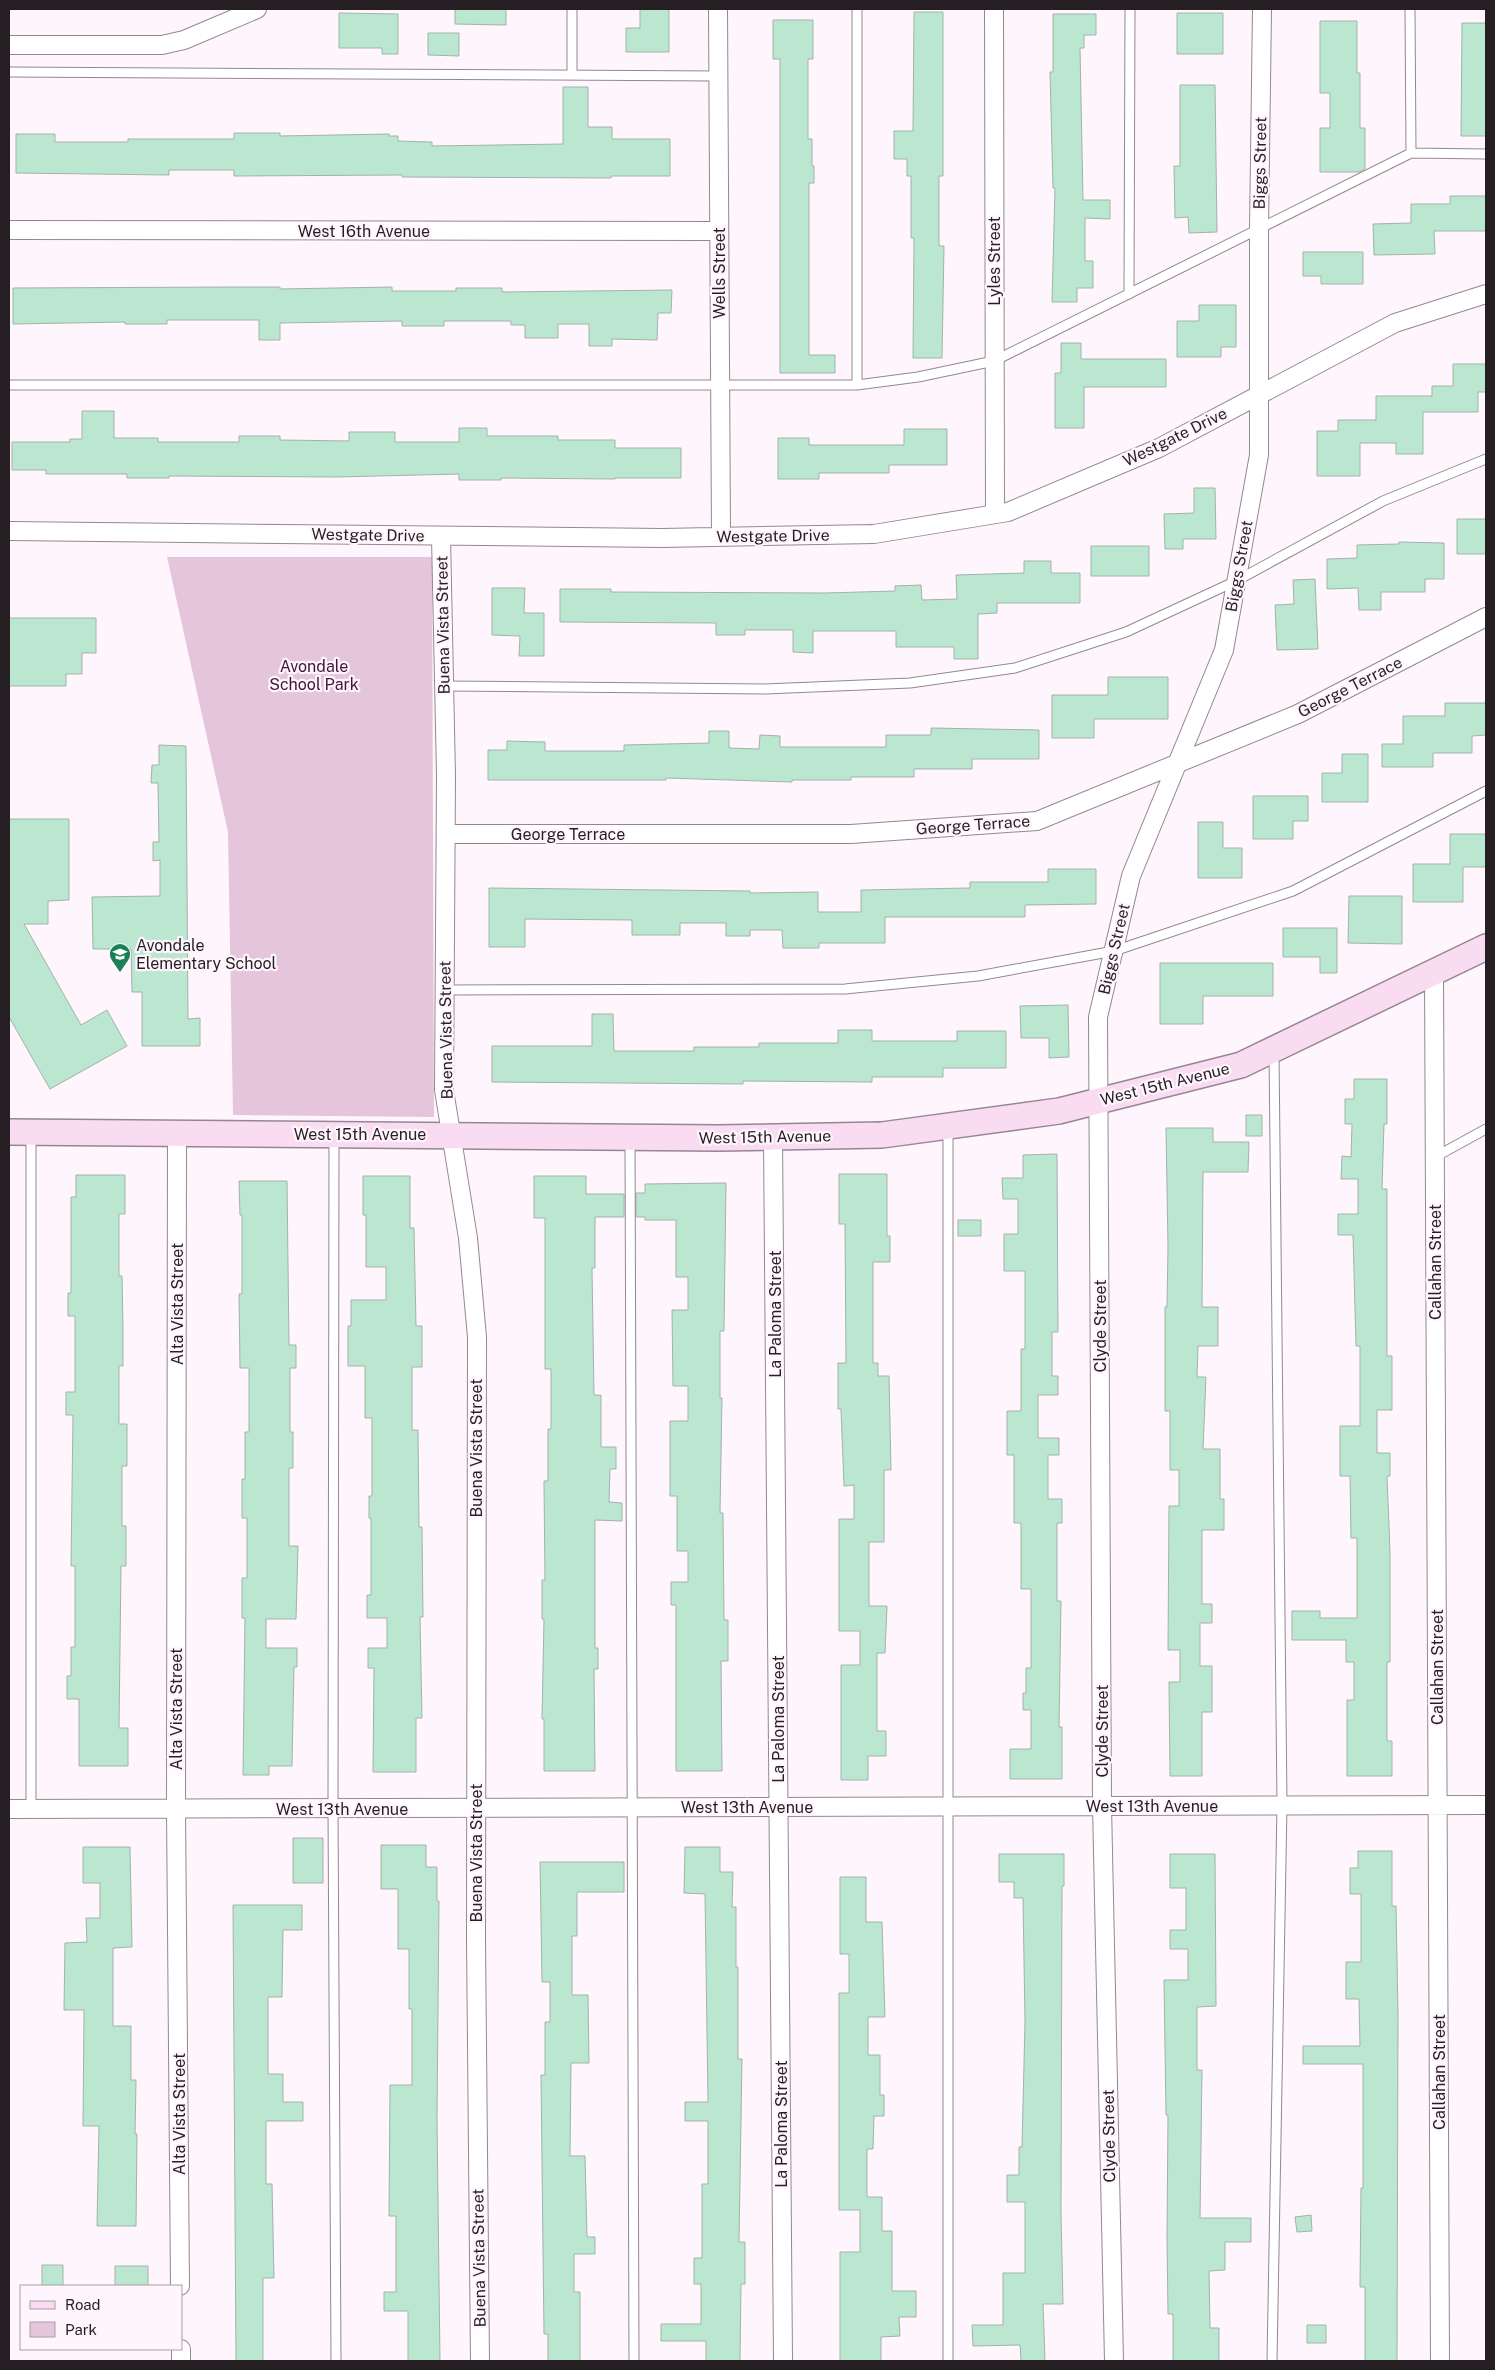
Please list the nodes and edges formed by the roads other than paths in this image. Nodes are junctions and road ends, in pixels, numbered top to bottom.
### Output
1 (257, 9) edge
2 (572, 9) edge
3 (718, 9) edge
4 (857, 9) edge
5 (994, 9) edge
6 (1130, 9) edge
7 (1262, 9) edge
8 (1410, 9) edge
9 (9, 45) edge
10 (9, 72) edge
11 (572, 75) junction
12 (718, 76) junction
13 (1411, 153) junction
14 (1486, 154) edge
15 (1259, 229) junction
16 (9, 230) edge
17 (719, 231) junction
18 (1129, 294) junction
19 (1486, 294) edge
20 (994, 361) junction
21 (9, 385) edge
22 (857, 385) junction
23 (720, 386) junction
24 (1259, 395) junction
25 (1486, 459) edge
26 (995, 514) junction
27 (9, 531) edge
28 (441, 536) junction
29 (721, 538) junction
30 (1236, 581) junction
31 (1486, 618) edge
32 (444, 686) junction
33 (1177, 764) junction
34 (1486, 791) edge
35 (446, 834) junction
36 (1486, 947) edge
37 (1114, 951) junction
38 (1434, 972) junction
39 (445, 990) junction
40 (1274, 1049) junction
41 (1098, 1101) junction
42 (948, 1126) junction
43 (1486, 1129) edge
44 (20, 1132) edge
45 (177, 1133) junction
46 (334, 1134) junction
47 (452, 1135) junction
48 (630, 1137) junction
49 (774, 1137) junction
50 (1435, 1157) junction
51 (1438, 1805) junction
52 (1486, 1805) edge
53 (948, 1806) junction
54 (1102, 1806) junction
55 (1282, 1806) junction
56 (779, 1807) junction
57 (333, 1808) junction
58 (476, 1808) junction
59 (632, 1808) junction
60 (9, 1809) edge
61 (32, 1809) junction
62 (176, 1809) junction
63 (180, 2285) edge
64 (336, 2361) edge
65 (480, 2361) edge
66 (634, 2361) edge
67 (783, 2361) edge
68 (948, 2361) edge
69 (1114, 2361) edge
70 (1272, 2361) edge
71 (1440, 2361) edge

1 - 9 street
2 - 11 lane
3 - 12 street, Wells Street
4 - 22 lane
5 - 20 street, Lyles Street
6 - 18 lane
7 - 15 street, Biggs Street
8 - 13 lane
10 - 11 lane
11 - 12 lane
12 - 17 street, Wells Street
13 - 14 lane
13 - 15 lane
15 - 18 lane
15 - 24 street, Biggs Street
16 - 17 street, West 16th Avenue
17 - 23 street, Wells Street
18 - 20 lane
19 - 24 street, Westgate Drive
20 - 22 lane
20 - 26 street, Lyles Street
21 - 23 lane
22 - 23 lane
23 - 29 street, Wells Street
24 - 26 street, Westgate Drive
24 - 30 street, Biggs Street
25 - 30 lane
26 - 29 street, Westgate Drive
27 - 28 street, Westgate Drive
28 - 29 street, Westgate Drive
28 - 32 street, Buena Vista Street
30 - 32 lane
30 - 33 street, Biggs Street
31 - 33 street, George Terrace
32 - 35 street, Buena Vista Street
33 - 35 street, George Terrace
33 - 37 street, Biggs Street
34 - 37 lane
35 - 39 street, Buena Vista Street
36 - 38 street, West 15th Avenue
37 - 39 lane
37 - 41 street, Biggs Street
38 - 40 street, West 15th Avenue
38 - 50 street, Callahan Street
39 - 47 street, Buena Vista Street
40 - 41 street, West 15th Avenue
40 - 55 lane
41 - 42 street, West 15th Avenue
41 - 54 street, Clyde Street
42 - 49 street, West 15th Avenue
42 - 53 lane
43 - 50 lane
44 - 45 street, West 15th Avenue
44 - 61 lane
45 - 46 street, West 15th Avenue
45 - 62 street, Alta Vista Street
46 - 47 street, West 15th Avenue
46 - 57 lane
47 - 48 street, West 15th Avenue
47 - 58 street, Buena Vista Street
48 - 49 street, West 15th Avenue
48 - 59 lane
49 - 56 street, La Paloma Street
50 - 51 street, Callahan Street
51 - 52 street, West 13th Avenue
51 - 55 street, West 13th Avenue
51 - 71 street, Callahan Street
53 - 54 street, West 13th Avenue
53 - 56 street, West 13th Avenue
53 - 68 lane
54 - 55 street, West 13th Avenue
54 - 69 street, Clyde Street
55 - 70 lane
56 - 59 street, West 13th Avenue
56 - 67 street, La Paloma Street
57 - 58 street, West 13th Avenue
57 - 62 street, West 13th Avenue
57 - 64 lane
58 - 59 street, West 13th Avenue
58 - 65 street, Buena Vista Street
59 - 66 lane
60 - 61 street, West 13th Avenue
61 - 62 street, West 13th Avenue
62 - 63 street, Alta Vista Street

